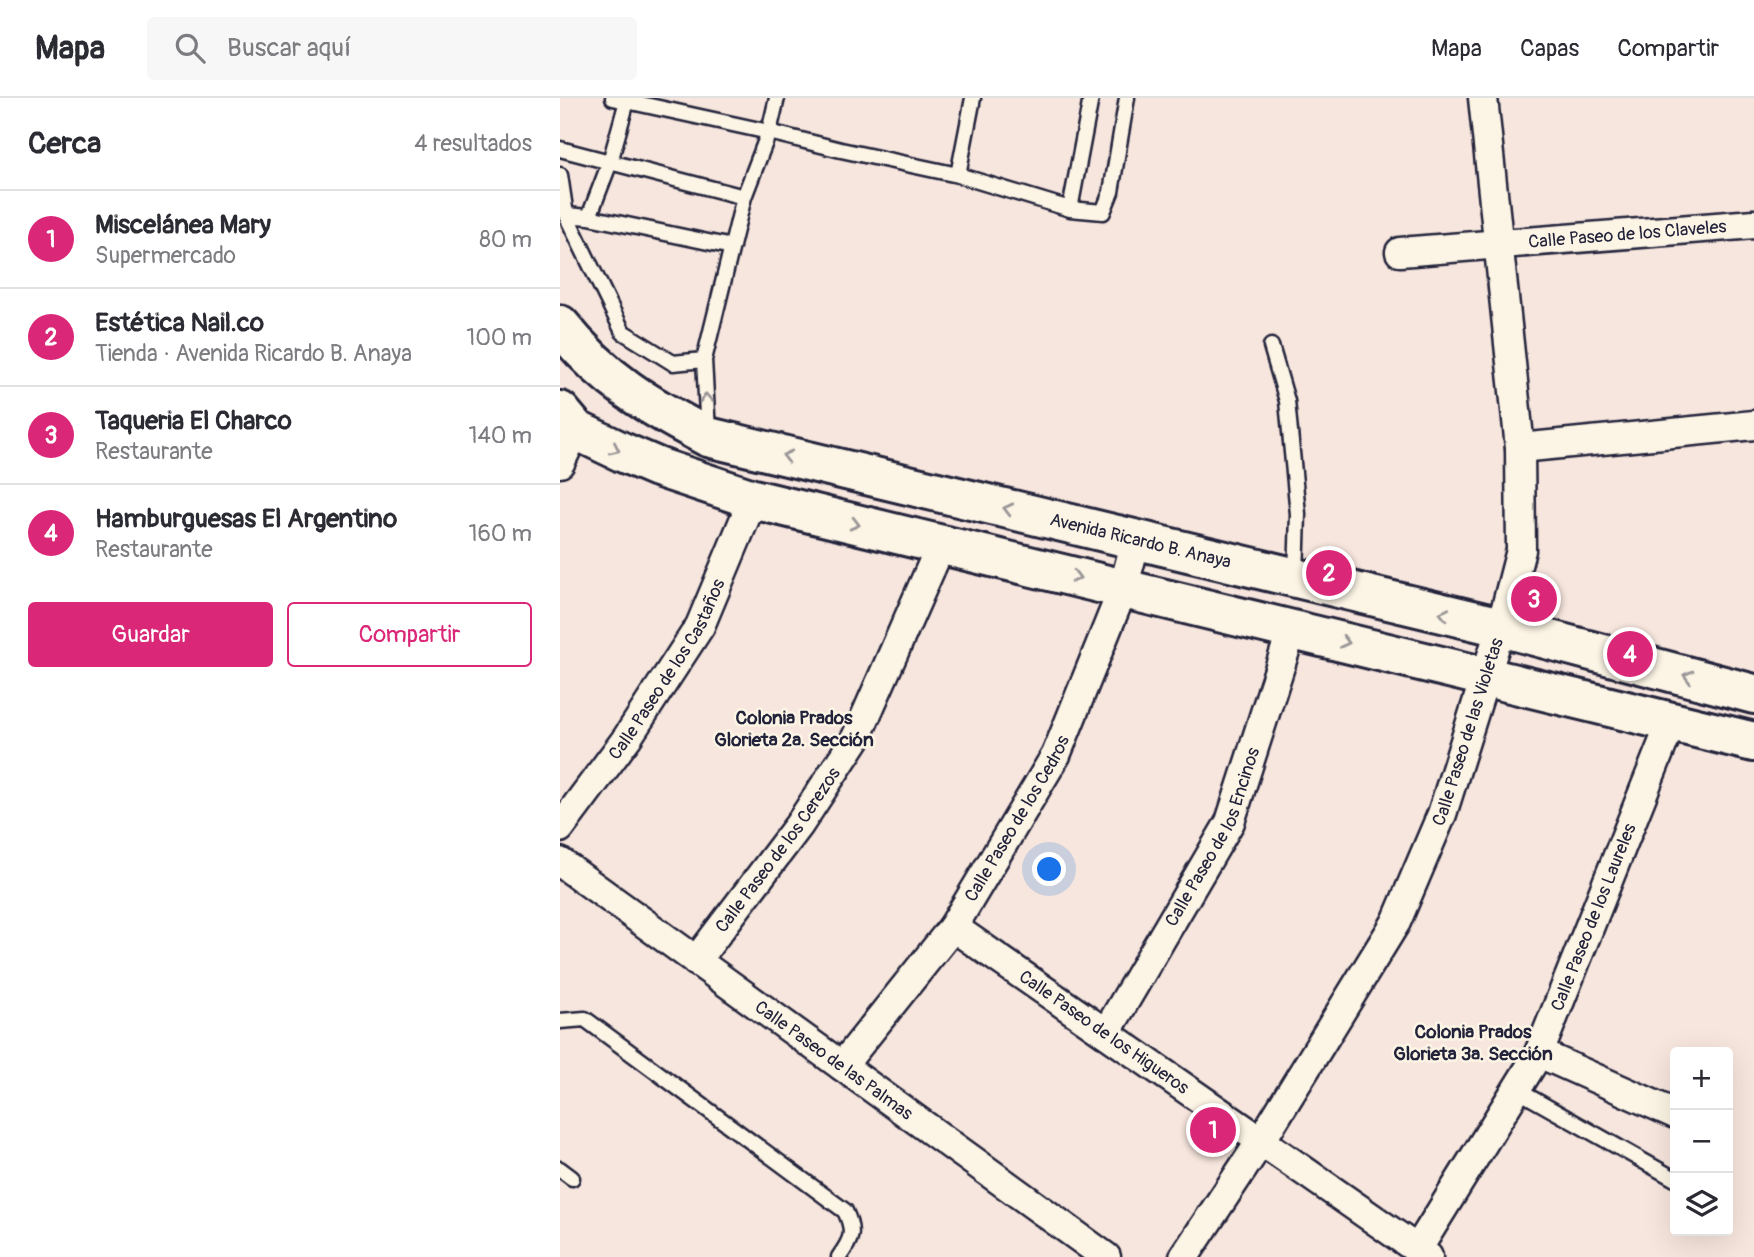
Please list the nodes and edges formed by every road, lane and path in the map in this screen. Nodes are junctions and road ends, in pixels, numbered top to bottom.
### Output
1 (777, 98) edge
2 (973, 98) edge
3 (1091, 98) edge
4 (1128, 98) edge
5 (1483, 98) edge
6 (620, 99) edge
7 (656, 103) edge
8 (769, 132) junction
9 (560, 149) edge
10 (610, 162) junction
11 (560, 175) edge
12 (958, 175) junction
13 (744, 197) junction
14 (1070, 209) junction
15 (566, 215) junction
16 (589, 217) junction
17 (1754, 224) edge
18 (1498, 245) junction
19 (732, 247) junction
20 (1400, 252) dead end
21 (560, 326) edge
22 (1271, 345) dead end
23 (705, 360) junction
24 (1754, 425) edge
25 (708, 437) junction
26 (563, 446) edge
27 (1520, 448) junction
28 (753, 499) junction
29 (1136, 540) junction
30 (941, 545) junction
31 (1296, 578) junction
32 (1123, 589) junction
33 (1501, 627) junction
34 (1292, 629) junction
35 (1485, 676) junction
36 (1754, 694) edge
37 (1671, 723) junction
38 (1754, 742) edge
39 (560, 828) edge
40 (560, 862) edge
41 (953, 927) junction
42 (696, 961) junction
43 (560, 1021) edge
44 (1106, 1033) junction
45 (1539, 1053) junction
46 (842, 1066) junction
47 (1517, 1090) junction
48 (1670, 1112) edge
49 (1261, 1141) junction
50 (1670, 1176) edge
51 (1422, 1253) edge
52 (839, 1257) edge
53 (1106, 1257) edge
54 (1184, 1257) edge

1 - 8 lane
2 - 12 lane
3 - 14 lane
4 - 14 lane
5 - 18 street, Calle Paseo de las Violetas
6 - 7 lane
6 - 10 lane
7 - 8 lane
8 - 12 lane
8 - 13 lane
9 - 10 lane
10 - 13 lane
10 - 16 lane
11 - 15 lane
12 - 14 lane
13 - 19 lane
15 - 16 lane
15 - 23 lane
16 - 19 lane
17 - 18 street, Calle Paseo de los Claveles
18 - 20 street, Calle Paseo de los Claveles
18 - 27 street, Calle Paseo de las Violetas
19 - 23 lane
21 - 25 main road, Avenida Ricardo B. Anaya
22 - 31 lane
25 -> 23 lane
24 - 27 street
29 -> 25 main road, Avenida Ricardo B. Anaya
26 -> 28 main road
27 - 33 street, Calle Paseo de las Violetas
28 -> 30 main road
28 - 39 street, Calle Paseo de los Castaños
29 - 31 main road, Avenida Ricardo B. Anaya
29 - 32 street, Calle Paseo de los Cedros
30 -> 32 main road
30 - 42 street, Calle Paseo de los Cerezos
33 -> 31 main road, Avenida Ricardo B. Anaya
32 - 34 main road
32 - 41 street, Calle Paseo de los Cedros
33 - 35 street, Calle Paseo de las Violetas
36 -> 33 main road, Avenida Ricardo B. Anaya
34 -> 35 main road
34 - 44 street, Calle Paseo de los Encinos
35 - 37 main road
35 - 49 street, Calle Paseo de las Violetas
37 - 38 main road
37 - 45 street, Calle Paseo de los Laureles
40 - 42 street, Calle Paseo de las Palmas
41 - 44 street, Calle Paseo de los Higueros
41 - 46 street, Calle Paseo de los Cedros
42 - 46 street, Calle Paseo de las Palmas
43 - 52 lane
44 - 49 street, Calle Paseo de los Higueros
45 - 47 street, Calle Paseo de los Laureles
45 - 48 street
46 - 53 street, Calle Paseo de las Palmas
47 - 50 lane
47 - 51 street, Calle Paseo de los Laureles
49 - 51 street, Calle Paseo de los Higueros
49 - 54 street, Calle Paseo de las Violetas

